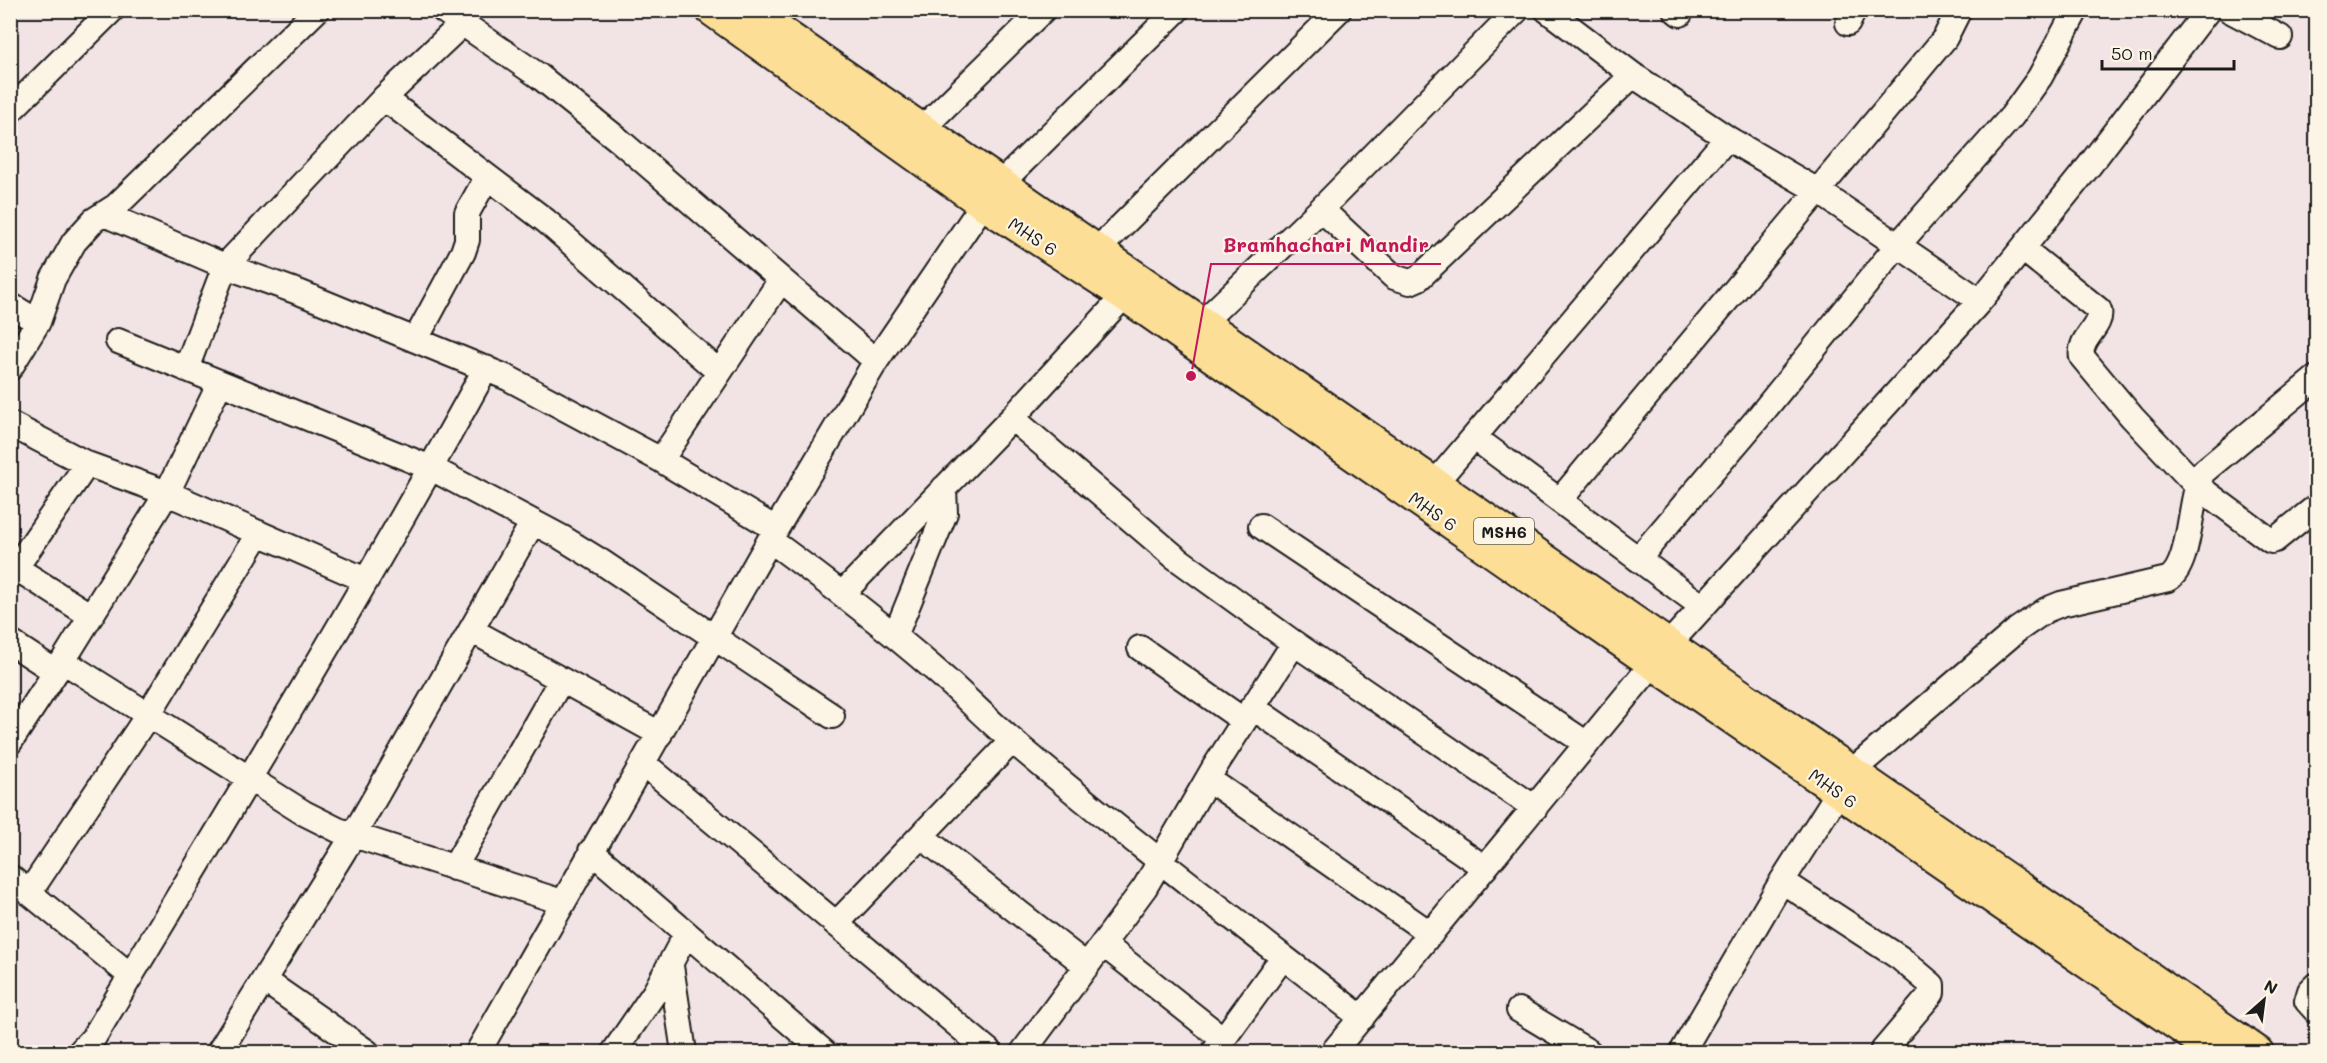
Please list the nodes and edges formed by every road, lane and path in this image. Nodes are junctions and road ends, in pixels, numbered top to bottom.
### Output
1 (112, 10) edge
2 (317, 10) edge
3 (711, 10) edge
4 (750, 10) edge
5 (1043, 10) edge
6 (1177, 10) edge
7 (1339, 10) edge
8 (1517, 10) edge
9 (1547, 10) edge
10 (1959, 10) edge
11 (2076, 10) edge
12 (2208, 10) edge
13 (2229, 10) edge
14 (452, 17) edge
15 (2280, 38) dead end
16 (1633, 75) junction
17 (384, 98) junction
18 (10, 111) edge
19 (922, 129) junction
20 (1727, 138) junction
21 (487, 177) junction
22 (1818, 191) junction
23 (992, 194) junction
24 (1321, 209) junction
25 (104, 214) junction
26 (1896, 246) junction
27 (2023, 249) junction
28 (1097, 250) junction
29 (225, 266) junction
30 (781, 280) junction
31 (1132, 287) junction
32 (1980, 301) junction
33 (10, 305) edge
34 (38, 322) junction
35 (1203, 322) junction
36 (416, 339) junction
37 (118, 341) dead end
38 (876, 361) junction
39 (10, 368) edge
40 (486, 368) junction
41 (186, 369) junction
42 (719, 372) junction
43 (2316, 378) edge
44 (220, 383) junction
45 (1012, 418) junction
46 (10, 424) edge
47 (1475, 438) junction
48 (661, 460) junction
49 (87, 464) junction
50 (431, 468) junction
51 (1436, 483) junction
52 (2196, 485) junction
53 (944, 488) junction
54 (167, 493) junction
55 (1560, 500) junction
56 (2316, 507) edge
57 (533, 522) junction
58 (1261, 526) dead end
59 (259, 533) junction
60 (773, 535) junction
61 (1638, 559) junction
62 (13, 572) edge
63 (366, 580) junction
64 (843, 593) junction
65 (1703, 607) junction
66 (92, 616) junction
67 (471, 630) junction
68 (895, 636) junction
69 (715, 637) junction
70 (10, 642) edge
71 (1294, 643) junction
72 (1140, 648) dead end
73 (1661, 654) junction
74 (60, 667) junction
75 (561, 680) junction
76 (1248, 713) junction
77 (148, 715) junction
78 (832, 716) dead end
79 (660, 734) junction
80 (1012, 741) junction
81 (10, 742) edge
82 (1587, 744) junction
83 (643, 763) junction
84 (249, 779) junction
85 (1208, 779) junction
86 (1845, 782) junction
87 (1535, 808) junction
88 (353, 836) junction
89 (921, 836) junction
90 (591, 851) junction
91 (1159, 861) junction
92 (454, 868) junction
93 (1485, 868) junction
94 (10, 877) edge
95 (1782, 881) junction
96 (29, 893) junction
97 (562, 902) junction
98 (836, 924) junction
99 (686, 934) junction
100 (1431, 934) junction
101 (1103, 944) junction
102 (1283, 957) junction
103 (671, 966) junction
104 (1087, 966) junction
105 (131, 976) junction
106 (264, 980) junction
107 (2316, 985) edge
108 (1519, 1010) dead end
109 (2316, 1011) edge
110 (1362, 1018) junction
111 (798, 1041) edge
112 (1218, 1046) edge
113 (2246, 1049) edge
114 (80, 1053) edge
115 (219, 1053) edge
116 (367, 1053) edge
117 (478, 1053) edge
118 (614, 1053) edge
119 (684, 1053) edge
120 (824, 1053) edge
121 (990, 1053) edge
122 (1023, 1053) edge
123 (1333, 1053) edge
124 (1589, 1053) edge
125 (1682, 1053) edge
126 (1882, 1053) edge
127 (2216, 1053) edge

1 - 18 street
2 - 25 street
3 - 23 main road, MHS 6
4 - 19 main road, MSH6
5 - 19 street
6 - 23 street
7 - 28 street
8 - 24 street
9 - 16 street
10 - 22 street
11 - 26 street
12 - 27 street
13 - 15 street
14 - 17 street
14 - 30 street
16 - 20 street
16 - 24 street
17 - 21 street
17 - 29 street
19 - 23 main road, MSH6
20 - 22 street
20 - 47 street
21 - 36 street
21 - 42 street
22 - 26 street
22 - 55 street
23 - 28 main road, MSH6
23 - 31 main road, MHS 6
23 - 38 street
24 - 35 street
25 - 29 street
25 - 34 street
26 - 32 street
26 - 61 street
27 - 32 street
27 - 52 street
28 - 31 main road, MSH6
29 - 36 street
29 - 41 street
30 - 38 street
30 - 42 street
31 - 35 main road, MSH6
31 - 45 street
31 - 73 main road, MHS 6
32 - 65 street
33 - 34 street
34 - 39 street
35 - 51 main road, MSH6
36 - 40 street
37 - 41 street
38 - 60 street
40 - 48 street
40 - 50 street
41 - 44 street
42 - 48 street
43 - 52 street
44 - 50 street
44 - 54 street
45 - 53 street
45 - 71 street
46 - 49 street
47 - 51 street
47 - 55 street
48 - 60 street
49 - 54 street
49 - 62 street
50 - 57 street
50 - 63 street
51 - 73 main road, MSH6
52 - 56 street
52 - 86 street
53 - 64 street
53 - 68 street
54 - 59 street
54 - 66 street
55 - 61 street
57 - 67 street
57 - 69 street
58 - 82 street
59 - 63 street
59 - 77 street
60 - 64 street
60 - 69 street
61 - 65 street
62 - 66 street
63 - 84 street
64 - 68 street
65 - 73 street
66 - 74 street
67 - 75 street
67 - 88 street
68 - 80 street
69 - 78 street
69 - 79 street
70 - 74 street
71 - 76 street
71 - 87 street
72 - 76 street
73 - 82 street
73 - 86 main road, MSH6
74 - 77 street
74 - 81 street
75 - 79 street
75 - 92 street
76 - 85 street
76 - 93 street
77 - 84 street
77 - 96 street
79 - 83 street
80 - 89 street
80 - 91 street
82 - 87 street
83 - 90 street
83 - 98 street
84 - 88 street
84 - 105 street
85 - 91 street
85 - 100 street
86 - 95 street
86 - 113 main road, MSH6
86 - 127 main road, MHS 6
87 - 93 street
88 - 92 street
88 - 106 street
89 - 98 street
89 - 104 street
90 - 97 street
90 - 99 street
91 - 101 street
91 - 102 street
92 - 97 street
93 - 100 street
94 - 96 street
95 - 125 street
95 - 126 street
96 - 105 street
97 - 117 street
98 - 121 street
99 - 103 street
99 - 111 street
100 - 110 street
101 - 104 street
101 - 112 street
102 - 110 street
102 - 112 street
103 - 118 street
103 - 119 street
104 - 122 street
105 - 114 street
106 - 115 street
106 - 116 street
107 - 109 street
108 - 124 street
110 - 123 street
111 - 120 street

